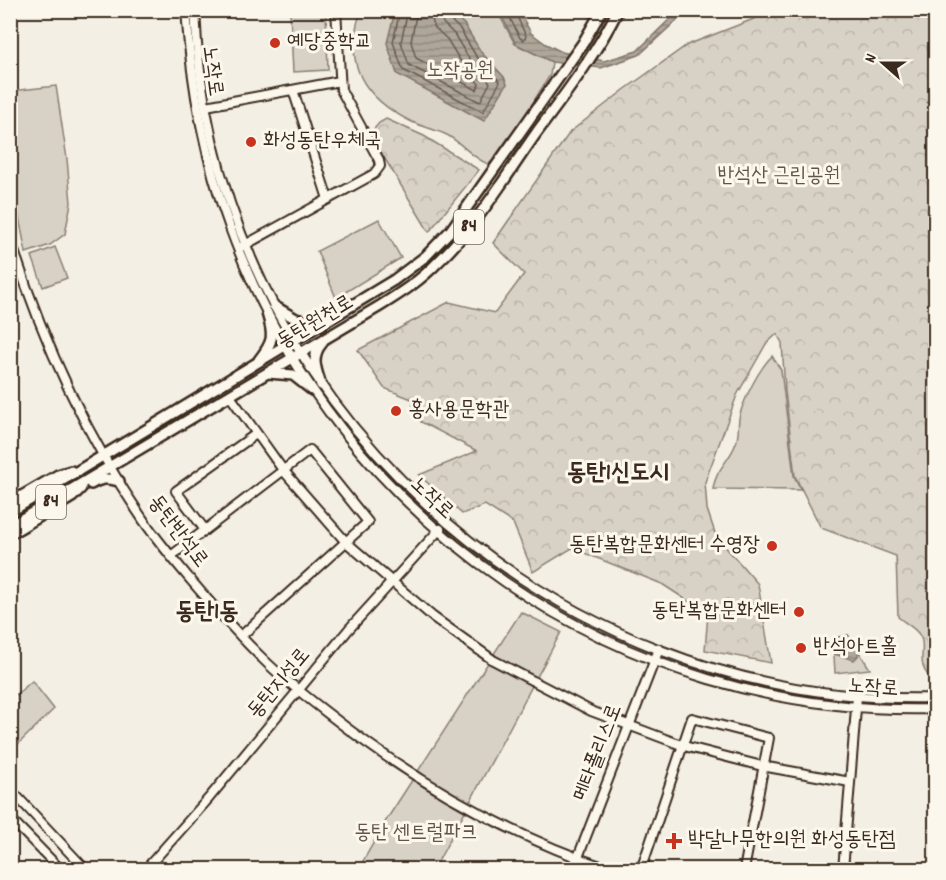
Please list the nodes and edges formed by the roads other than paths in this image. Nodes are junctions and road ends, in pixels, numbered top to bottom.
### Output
1 (186, 10) edge
2 (195, 10) edge
3 (336, 10) edge
4 (602, 10) edge
5 (618, 10) edge
6 (340, 81) junction
7 (293, 90) junction
8 (206, 106) junction
9 (209, 141) junction
10 (328, 199) junction
11 (235, 215) junction
12 (226, 217) junction
13 (10, 238) edge
14 (246, 244) junction
15 (238, 249) junction
16 (270, 308) junction
17 (321, 325) junction
18 (325, 339) junction
19 (290, 344) junction
20 (296, 356) junction
21 (254, 365) junction
22 (268, 373) junction
23 (257, 380) junction
24 (319, 390) junction
25 (230, 396) junction
26 (256, 434) junction
27 (103, 455) junction
28 (85, 466) junction
29 (110, 467) junction
30 (283, 470) junction
31 (91, 478) junction
32 (119, 481) junction
33 (72, 497) junction
34 (418, 497) junction
35 (10, 503) edge
36 (411, 506) junction
37 (10, 512) edge
38 (446, 523) junction
39 (10, 526) edge
40 (205, 530) junction
41 (438, 531) junction
42 (10, 534) edge
43 (346, 542) junction
44 (483, 552) junction
45 (171, 556) junction
46 (476, 562) junction
47 (391, 583) junction
48 (241, 636) junction
49 (659, 649) junction
50 (655, 661) junction
51 (692, 662) junction
52 (688, 673) junction
53 (298, 691) junction
54 (818, 692) junction
55 (857, 696) junction
56 (895, 698) junction
57 (936, 698) edge
58 (817, 703) junction
59 (856, 707) junction
60 (894, 709) junction
61 (936, 709) edge
62 (629, 726) junction
63 (684, 746) junction
64 (762, 766) junction
65 (850, 782) junction
66 (10, 789) edge
67 (10, 818) edge
68 (578, 858) junction
69 (61, 870) edge
70 (86, 870) edge
71 (145, 870) edge
72 (573, 870) edge
73 (612, 870) edge
74 (641, 870) edge
75 (744, 870) edge
76 (843, 870) edge

1 - 9 street, 노작로
2 - 8 street, 노작로
3 - 6 street
4 - 17 main road, 동탄원천로 / 84
5 - 18 main road, 동탄원천로 / 84
6 - 7 street, 노작로
6 - 10 street
7 - 8 street, 노작로
7 - 10 street
8 - 9 street, 노작로
9 - 11 street, 노작로
9 - 12 street, 노작로
10 - 14 street
11 - 12 street
11 - 14 street, 노작로
12 - 15 street, 노작로
13 - 27 street, 동탄반석로
14 - 15 street
14 - 16 street, 노작로
15 - 16 street, 노작로
16 - 17 main road
16 - 19 street, 노작로
16 - 21 main road
17 - 19 main road, 동탄원천로 / 84
18 - 20 main road, 동탄원천로 / 84
18 - 24 main road
19 - 20 street, 노작로
19 - 21 main road, 동탄원천로 / 84
20 - 22 main road, 동탄원천로 / 84
20 - 24 street, 노작로
21 - 23 main road
21 - 27 main road, 동탄원천로 / 84
22 - 23 main road, 동탄원천로 / 84
22 - 24 main road
23 - 25 main road, 동탄원천로 / 84
24 - 34 street, 노작로
24 - 36 street, 노작로
25 - 26 street
25 - 29 main road, 동탄원천로 / 84
26 - 30 street
26 - 40 street
27 - 28 main road, 동탄원천로 / 84
27 - 29 street, 동탄반석로
28 - 35 main road
28 - 37 main road, 동탄원천로 / 84
29 - 31 main road, 동탄원천로 / 84
29 - 32 street, 동탄반석로
30 - 40 street
30 - 43 street
30 - 43 street
31 - 33 main road
31 - 39 main road, 동탄원천로 / 84
32 - 33 main road
32 - 45 street, 동탄반석로
33 - 42 main road
34 - 36 street
34 - 38 street, 노작로
36 - 41 street, 노작로
38 - 41 street, 동탄지성로
38 - 44 street, 노작로
40 - 45 street
41 - 46 street, 노작로
41 - 47 street, 동탄지성로
43 - 47 street
43 - 48 street
44 - 46 street
44 - 49 street, 노작로
45 - 48 street, 동탄반석로
46 - 50 street, 노작로
47 - 53 street, 동탄지성로
47 - 62 street
48 - 53 street, 동탄반석로
49 - 50 street, 메타폴리스로
49 - 51 street, 노작로
50 - 52 street, 노작로
50 - 62 street, 메타폴리스로
51 - 52 street
51 - 54 street, 노작로
52 - 58 street, 노작로
53 - 68 street, 동탄반석로
53 - 71 street, 동탄지성로
54 - 55 street, 노작로
54 - 58 street
55 - 56 street, 노작로
55 - 59 street
56 - 57 street, 노작로
56 - 60 street
58 - 59 street, 노작로
59 - 60 street, 노작로
59 - 65 street
60 - 61 street, 노작로
62 - 63 street
62 - 68 street, 메타폴리스로
63 - 64 street
63 - 64 street
63 - 74 street
64 - 65 street
64 - 75 street
65 - 76 street
66 - 70 street
67 - 69 street
68 - 72 street, 메타폴리스로
68 - 73 street

